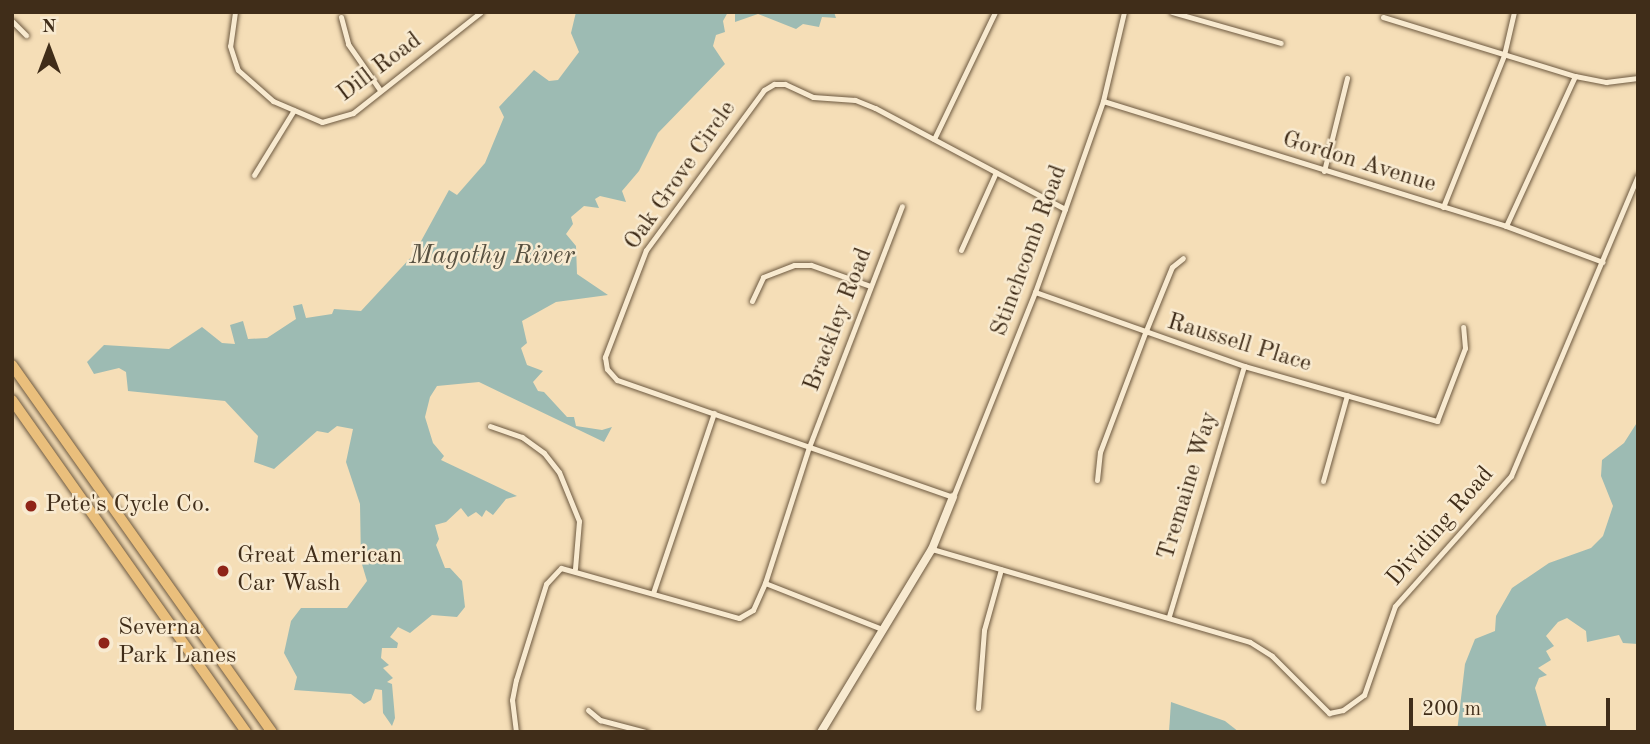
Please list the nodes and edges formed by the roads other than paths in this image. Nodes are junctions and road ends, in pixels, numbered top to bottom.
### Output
1 (235, 12) edge
2 (481, 12) edge
3 (995, 12) edge
4 (1124, 12) edge
5 (1172, 12) edge
6 (1514, 12) edge
7 (341, 17) dead end
8 (1383, 17) dead end
9 (12, 21) edge
10 (26, 35) dead end
11 (1281, 43) dead end
12 (1504, 55) junction
13 (1575, 76) junction
14 (1347, 78) dead end
15 (1638, 78) edge
16 (380, 90) junction
17 (1103, 101) junction
18 (293, 110) junction
19 (934, 139) junction
20 (1324, 170) junction
21 (996, 172) junction
22 (254, 175) dead end
23 (1638, 176) edge
24 (902, 206) dead end
25 (1443, 207) junction
26 (1065, 209) junction
27 (1506, 226) junction
28 (961, 250) dead end
29 (1183, 258) dead end
30 (1603, 262) junction
31 (870, 286) junction
32 (1035, 292) junction
33 (752, 301) dead end
34 (1463, 327) dead end
35 (1145, 333) junction
36 (12, 365) edge
37 (1244, 366) junction
38 (1347, 395) junction
39 (12, 400) edge
40 (714, 413) junction
41 (490, 426) dead end
42 (810, 447) junction
43 (1097, 480) dead end
44 (1323, 481) dead end
45 (953, 497) junction
46 (932, 549) junction
47 (575, 569) junction
48 (1001, 569) junction
49 (765, 583) junction
50 (653, 593) junction
51 (1169, 616) junction
52 (882, 629) junction
53 (978, 708) dead end
54 (588, 710) dead end
55 (246, 732) edge
56 (272, 732) edge
57 (516, 732) edge
58 (646, 732) edge
59 (821, 732) edge

1 - 18 street, Dill Road
2 - 16 street, Dill Road
3 - 19 street
4 - 17 street, Stinchcomb Road
5 - 11 street
6 - 12 street
7 - 16 street
8 - 12 street
9 - 10 street
12 - 13 street
12 - 25 street
13 - 15 street
13 - 27 street
14 - 20 street
16 - 18 street, Dill Road
17 - 20 street, Gordon Avenue
17 - 26 street, Stinchcomb Road
18 - 22 street
19 - 21 street, Oak Grove Circle
19 - 40 street, Oak Grove Circle
20 - 25 street, Gordon Avenue
21 - 26 street, Oak Grove Circle
21 - 28 street
23 - 30 street, Dividing Road
24 - 31 street, Brackley Road
25 - 27 street, Gordon Avenue
26 - 32 street, Stinchcomb Road
27 - 30 street, Gordon Avenue
29 - 35 street
30 - 51 street, Dividing Road
31 - 33 street
31 - 42 street, Brackley Road
32 - 35 street, Raussell Place
32 - 45 street, Stinchcomb Road
34 - 38 street, Raussell Place
35 - 37 street, Raussell Place
35 - 43 street
36 - 56 highway
37 - 38 street, Raussell Place
37 - 51 street, Tremaine Way
38 - 44 street
39 - 55 highway
40 - 42 street, Oak Grove Circle
40 - 50 street
41 - 47 street
42 - 45 street, Oak Grove Circle
42 - 49 street, Brackley Road
45 - 46 street
46 - 48 street, Dividing Road
46 - 52 street
47 - 50 street, Brackley Road
47 - 57 street
48 - 51 street, Dividing Road
48 - 53 street
49 - 50 street, Brackley Road
49 - 52 street
52 - 59 street
54 - 58 street

